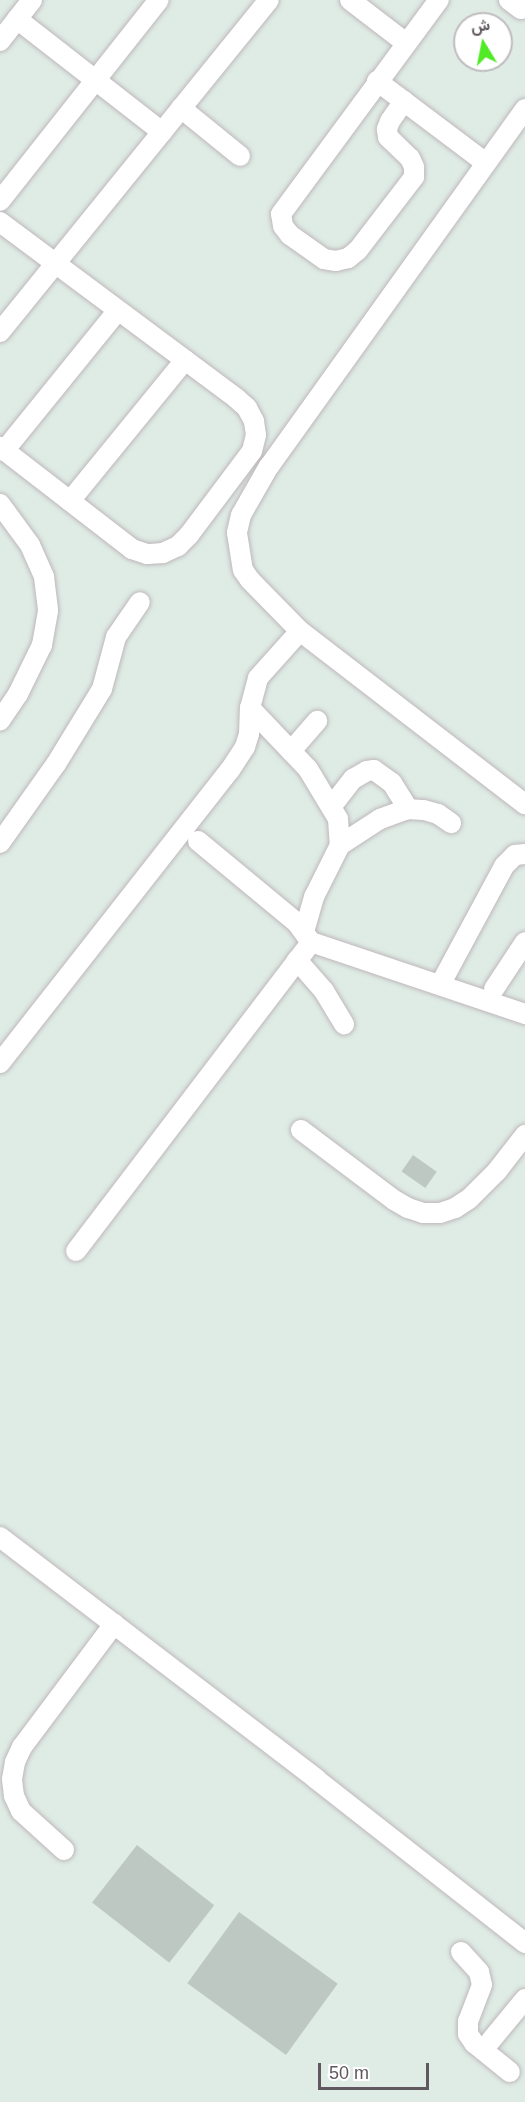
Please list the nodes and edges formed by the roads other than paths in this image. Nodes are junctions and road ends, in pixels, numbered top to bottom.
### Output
1 (32, 0) edge
2 (159, 0) edge
3 (269, 0) edge
4 (350, 0) edge
5 (439, 0) edge
6 (17, 19) junction
7 (0, 42) edge
8 (406, 43) junction
9 (96, 81) junction
10 (377, 81) junction
11 (404, 101) junction
12 (181, 108) junction
13 (525, 109) edge
14 (162, 132) junction
15 (240, 156) dead end
16 (486, 163) junction
17 (0, 201) edge
18 (0, 222) edge
19 (55, 263) junction
20 (118, 310) junction
21 (0, 332) edge
22 (185, 360) junction
23 (2, 449) edge
24 (70, 501) junction
25 (0, 504) edge
26 (140, 602) dead end
27 (300, 631) junction
28 (250, 708) junction
29 (0, 721) edge
30 (317, 721) dead end
31 (291, 751) junction
32 (525, 804) edge
33 (332, 807) junction
34 (408, 809) junction
35 (451, 823) dead end
36 (198, 841) dead end
37 (0, 843) edge
38 (340, 845) junction
39 (525, 854) edge
40 (307, 937) junction
41 (525, 942) edge
42 (297, 960) junction
43 (440, 985) junction
44 (494, 989) dead end
45 (525, 1014) edge
46 (344, 1024) dead end
47 (0, 1063) edge
48 (301, 1130) dead end
49 (525, 1134) edge
50 (76, 1251) dead end
51 (0, 1537) edge
52 (114, 1624) junction
53 (63, 1850) dead end
54 (525, 1943) edge
55 (461, 1952) dead end
56 (525, 1999) edge
57 (483, 2050) junction
58 (510, 2072) dead end

1 - 6 lane
2 - 9 lane
3 - 12 lane
4 - 8 lane
5 - 8 lane
6 - 7 lane
6 - 9 lane
8 - 10 lane
9 - 14 lane
9 - 17 lane
10 - 11 lane
10 - 11 lane
11 - 16 lane
12 - 14 lane
12 - 15 lane
13 - 16 lane
14 - 19 lane
16 - 27 lane
18 - 19 lane
19 - 20 lane
19 - 21 lane
20 - 22 lane
20 - 23 lane
22 - 24 lane
22 - 24 lane
23 - 24 lane
25 - 29 lane
26 - 37 lane
27 - 28 lane
27 - 32 lane
28 - 31 lane
28 - 47 lane
30 - 31 lane
31 - 33 lane
33 - 34 lane
33 - 38 lane
34 - 35 lane
34 - 38 lane
36 - 40 lane
38 - 40 lane
39 - 43 lane
40 - 42 lane
40 - 43 lane
41 - 44 lane
42 - 46 lane
42 - 50 lane
43 - 45 lane
48 - 49 lane
51 - 52 lane
52 - 53 lane
52 - 54 lane
55 - 57 lane
56 - 57 lane
57 - 58 lane

